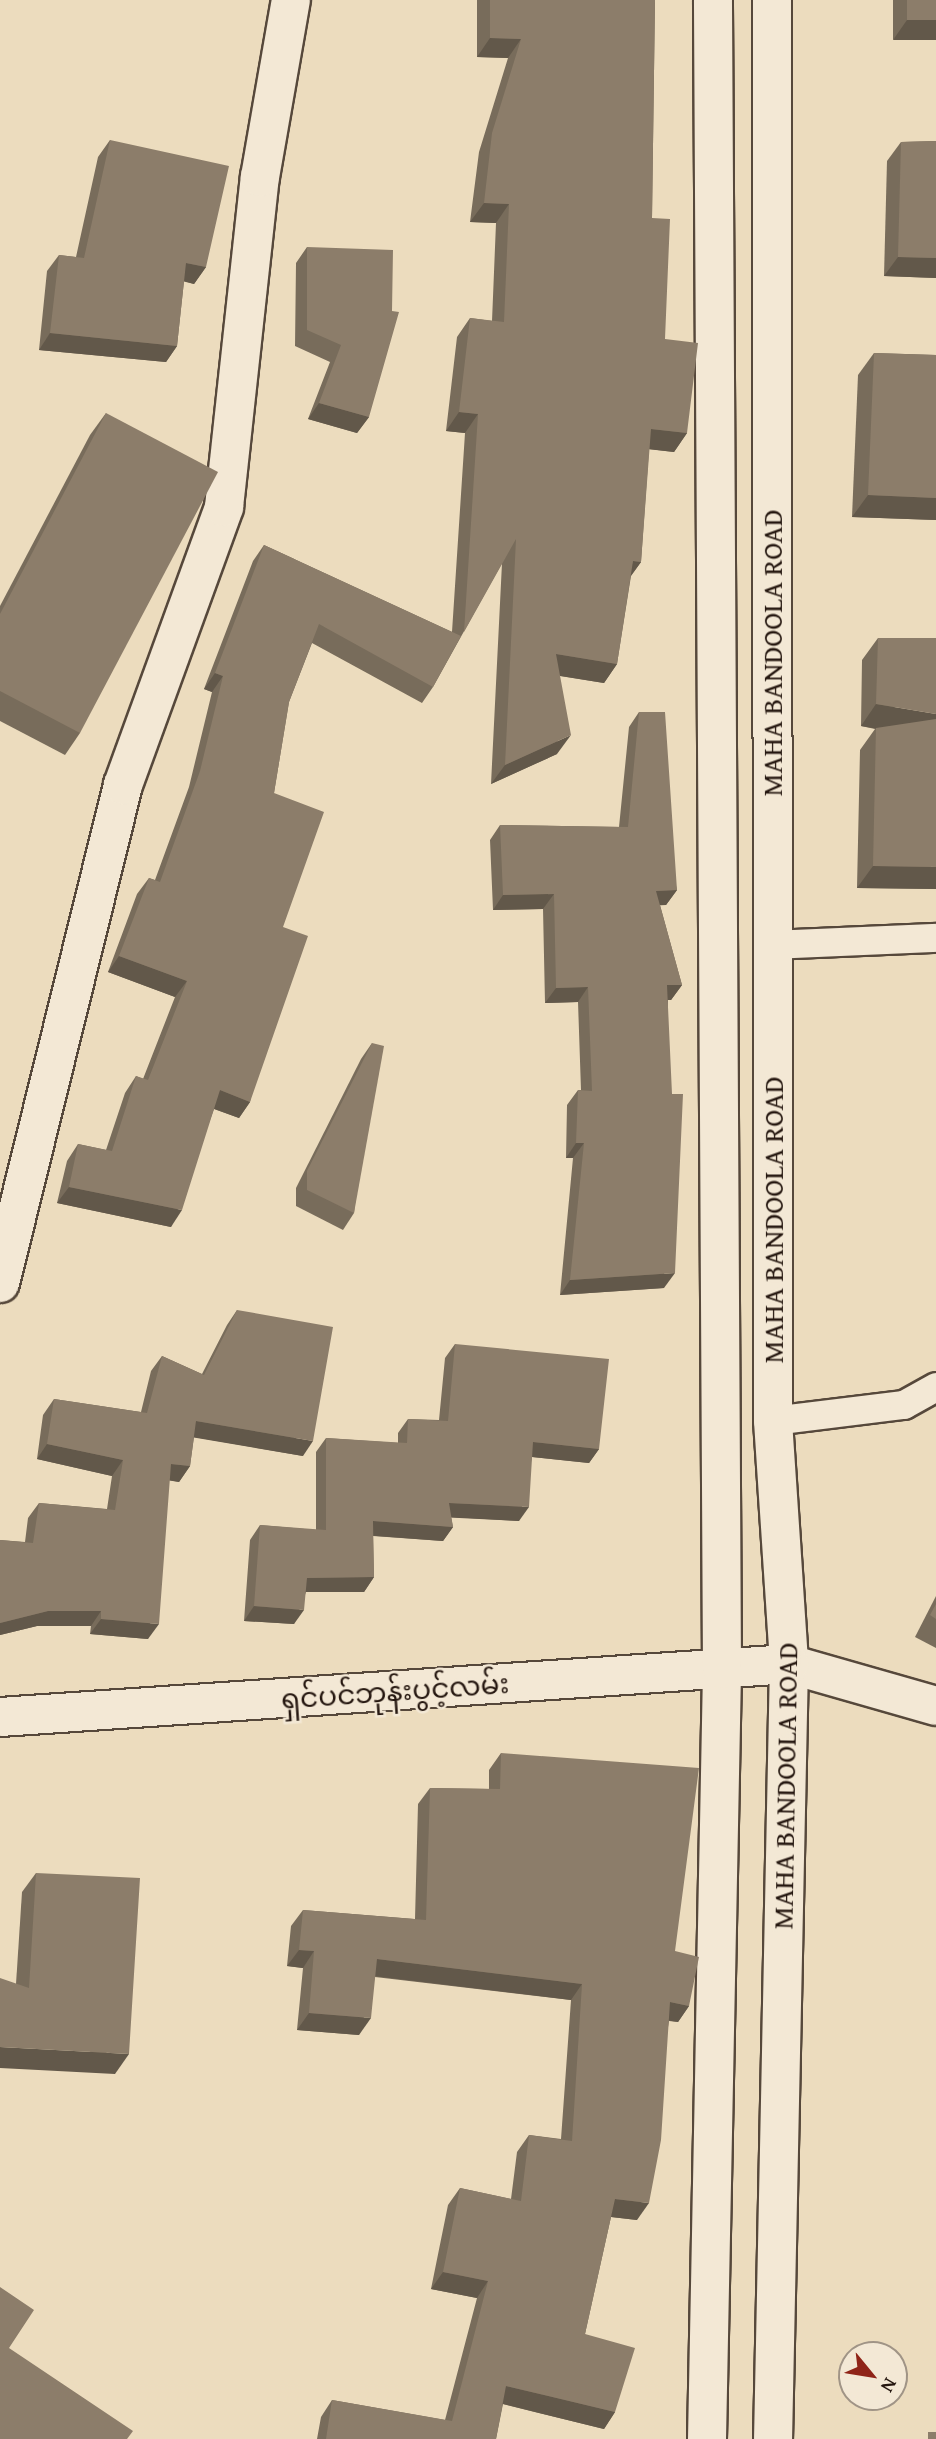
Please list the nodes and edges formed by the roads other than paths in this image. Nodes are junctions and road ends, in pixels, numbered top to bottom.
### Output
1 (291, 0) edge
2 (713, 0) edge
3 (772, 0) edge
4 (936, 938) edge
5 (773, 945) junction
6 (0, 1283) edge
7 (936, 1387) edge
8 (773, 1421) junction
9 (789, 1664) junction
10 (722, 1669) junction
11 (936, 1706) edge
12 (0, 1717) edge
13 (707, 2439) edge
14 (773, 2439) edge

1 - 6 main road
2 - 10 main road, MAHA BANDOOLA ROAD
3 - 5 main road, MAHA BANDOOLA ROAD
4 - 5 lane
5 - 8 main road, MAHA BANDOOLA ROAD
7 - 8 lane
8 - 9 main road, MAHA BANDOOLA ROAD
9 - 10 main road, ရှင်ပင်ဘုန်းပွင့်လမ်း
9 - 11 main road
9 - 14 main road, MAHA BANDOOLA ROAD
10 - 12 main road, ရှင်ပင်ဘုန်းပွင့်လမ်း
10 - 13 main road, MAHA BANDOOLA ROAD

